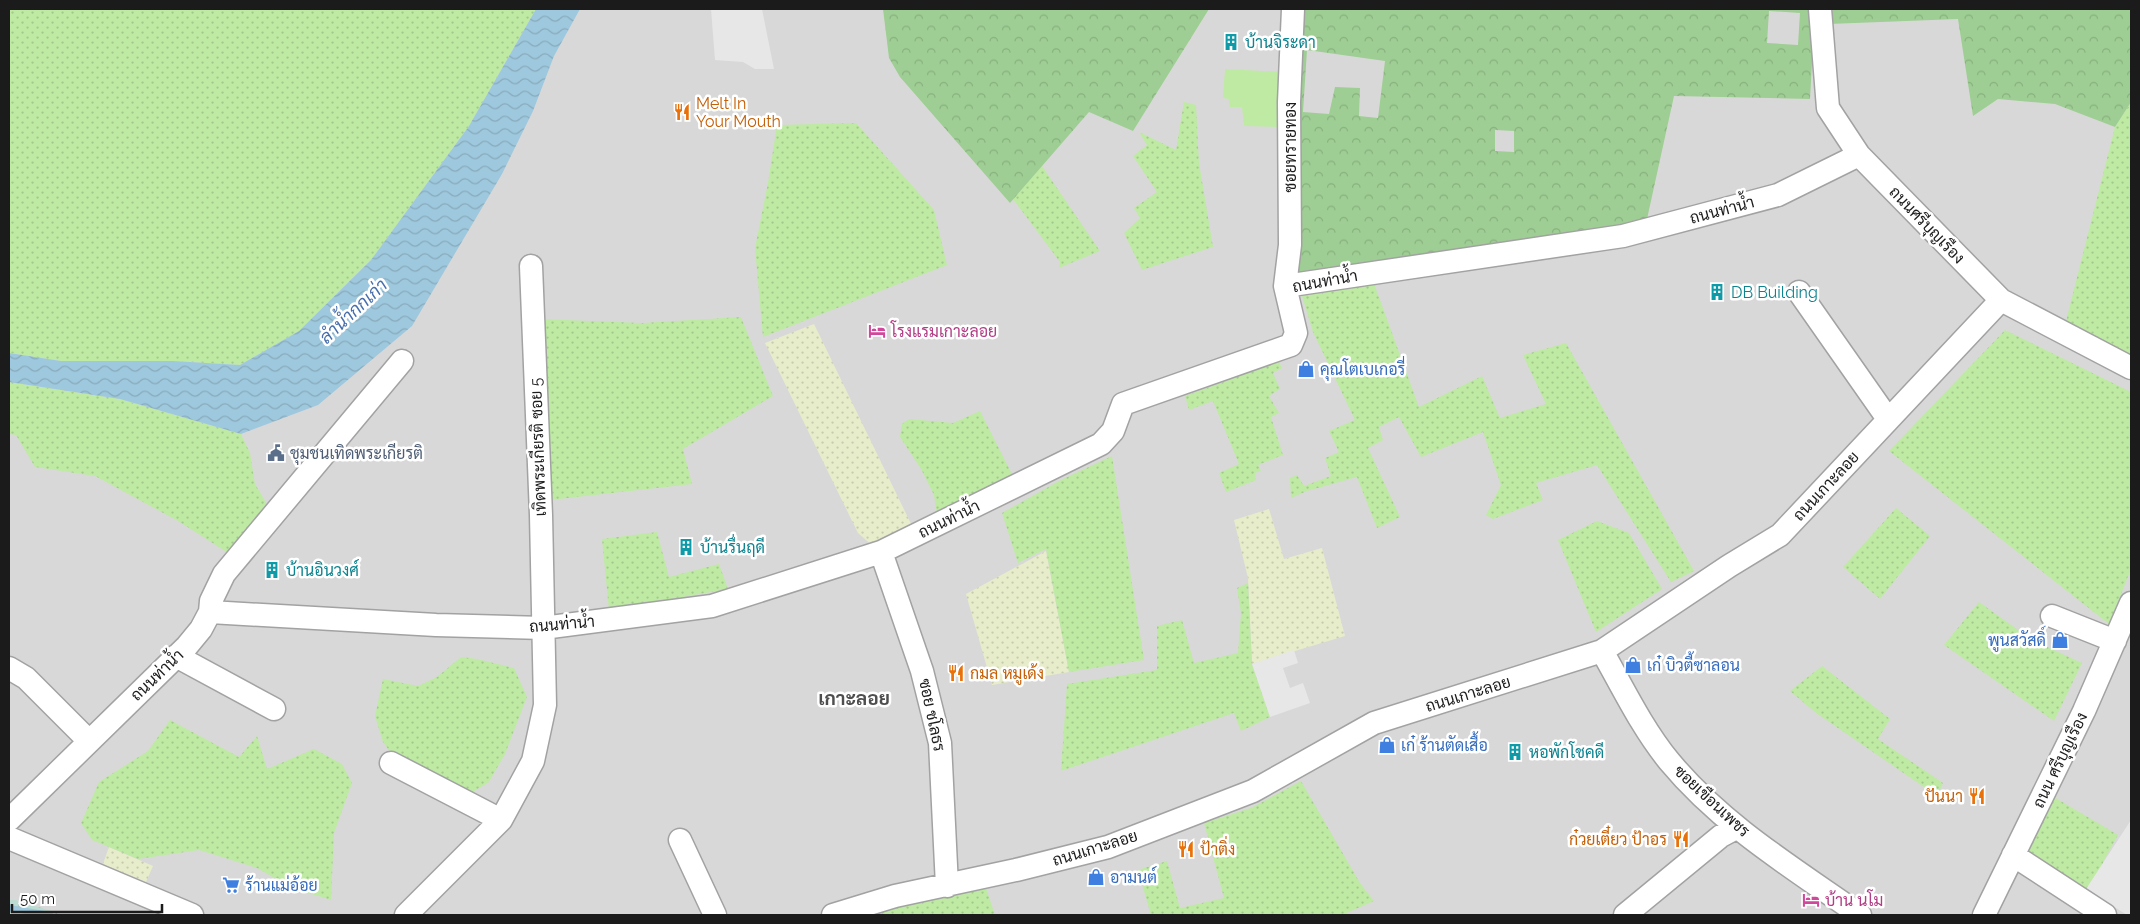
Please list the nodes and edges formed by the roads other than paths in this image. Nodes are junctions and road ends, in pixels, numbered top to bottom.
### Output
1 (1294, 9) edge
2 (1820, 9) edge
3 (1859, 155) junction
4 (531, 266) dead end
5 (1285, 286) junction
6 (1799, 292) dead end
7 (2000, 300) junction
8 (402, 361) dead end
9 (2131, 368) edge
10 (1888, 419) junction
11 (881, 552) junction
12 (2131, 603) edge
13 (210, 612) junction
14 (2052, 616) dead end
15 (543, 628) junction
16 (2115, 641) junction
17 (1602, 651) junction
18 (176, 656) junction
19 (9, 668) edge
20 (274, 709) dead end
21 (89, 741) junction
22 (391, 763) dead end
23 (9, 820) edge
24 (501, 820) junction
25 (1736, 828) junction
26 (9, 838) edge
27 (680, 840) dead end
28 (2013, 855) junction
29 (947, 886) junction
30 (192, 915) edge
31 (406, 915) edge
32 (716, 915) edge
33 (833, 915) edge
34 (1625, 915) edge
35 (1860, 915) edge
36 (1984, 915) edge
37 (2105, 915) edge

1 - 5 street, ซอยทรายทอง
2 - 3 street, ถนนศรีบุญเรือง
3 - 5 street, ถนนท่าน้ำ
3 - 7 street, ถนนศรีบุญเรือง
4 - 15 street, เทิดพระเกียรติ ซอย 5
5 - 11 street, ถนนท่าน้ำ
6 - 10 street
7 - 9 street, ถนนศรีบุญเรือง
7 - 10 street, ถนนเกาะลอย
8 - 13 street
10 - 17 street, ถนนเกาะลอย
11 - 15 street, ถนนท่าน้ำ
11 - 29 street, ซอย ชโลธร
12 - 16 street, ถนน ศรีบุญเรือง
13 - 15 street, ถนนท่าน้ำ
13 - 18 street, ถนนท่าน้ำ
14 - 16 street
15 - 24 street, เทิดพระเกียรติ ซอย 5
16 - 28 street, ถนน ศรีบุญเรือง
17 - 25 street, ซอยเขือนเพชร
17 - 29 street, ถนนเกาะลอย
18 - 20 street
18 - 21 street, ถนนท่าน้ำ
19 - 21 street
21 - 23 street, ถนนท่าน้ำ
22 - 24 street
24 - 31 street, เทิดพระเกียรติ ซอย 5
25 - 34 street
25 - 35 street, ซอยเขือนเพชร
26 - 30 street
27 - 32 street
28 - 36 street, ถนน ศรีบุญเรือง
28 - 37 street
29 - 33 street, ถนนเกาะลอย

